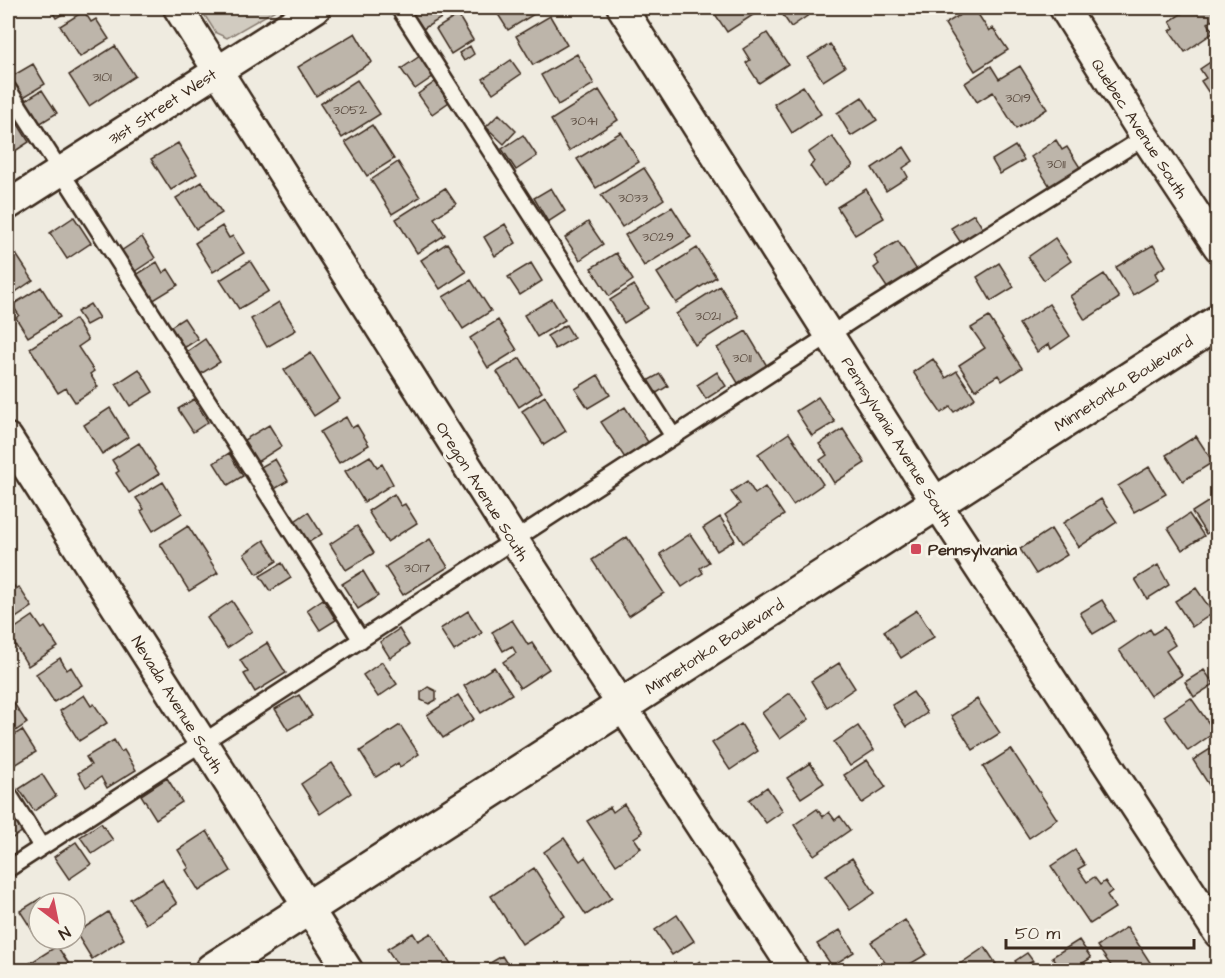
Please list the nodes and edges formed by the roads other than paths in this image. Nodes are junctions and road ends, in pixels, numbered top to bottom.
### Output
1 (178, 8) edge
2 (316, 8) edge
3 (399, 8) edge
4 (622, 8) edge
5 (1064, 8) edge
6 (218, 69) junction
7 (8, 89) edge
8 (1145, 137) junction
9 (60, 172) junction
10 (8, 205) edge
11 (1218, 247) edge
12 (1218, 322) edge
13 (831, 334) junction
14 (673, 436) junction
15 (8, 438) edge
16 (937, 503) junction
17 (514, 540) junction
18 (361, 640) junction
19 (621, 706) junction
20 (202, 743) junction
21 (8, 793) edge
22 (41, 846) junction
23 (8, 869) edge
24 (308, 909) junction
25 (1218, 933) edge
26 (212, 970) edge
27 (348, 970) edge
28 (794, 970) edge

1 - 6 street, Oregon Avenue South
2 - 6 street, 31st Street West
3 - 14 lane
4 - 13 street, Pennsylvania Avenue South
5 - 8 street, Quebec Avenue South
6 - 9 street, 31st Street West
6 - 17 street, Oregon Avenue South
7 - 9 lane
8 - 11 street, Quebec Avenue South
8 - 13 lane
9 - 10 street, 31st Street West
9 - 18 lane
12 - 16 main road, Minnetonka Boulevard
13 - 14 lane
13 - 16 street, Pennsylvania Avenue South
14 - 17 lane
15 - 20 street, Nevada Avenue South
16 - 19 main road, Minnetonka Boulevard
16 - 25 street, Pennsylvania Avenue South
17 - 18 lane
17 - 19 street, Oregon Avenue South
18 - 20 lane
19 - 24 main road, Minnetonka Boulevard
19 - 28 street, Oregon Avenue South
20 - 22 lane
20 - 24 street, Nevada Avenue South
21 - 22 lane
22 - 23 lane
24 - 26 main road, Minnetonka Boulevard
24 - 27 street, Nevada Avenue South

